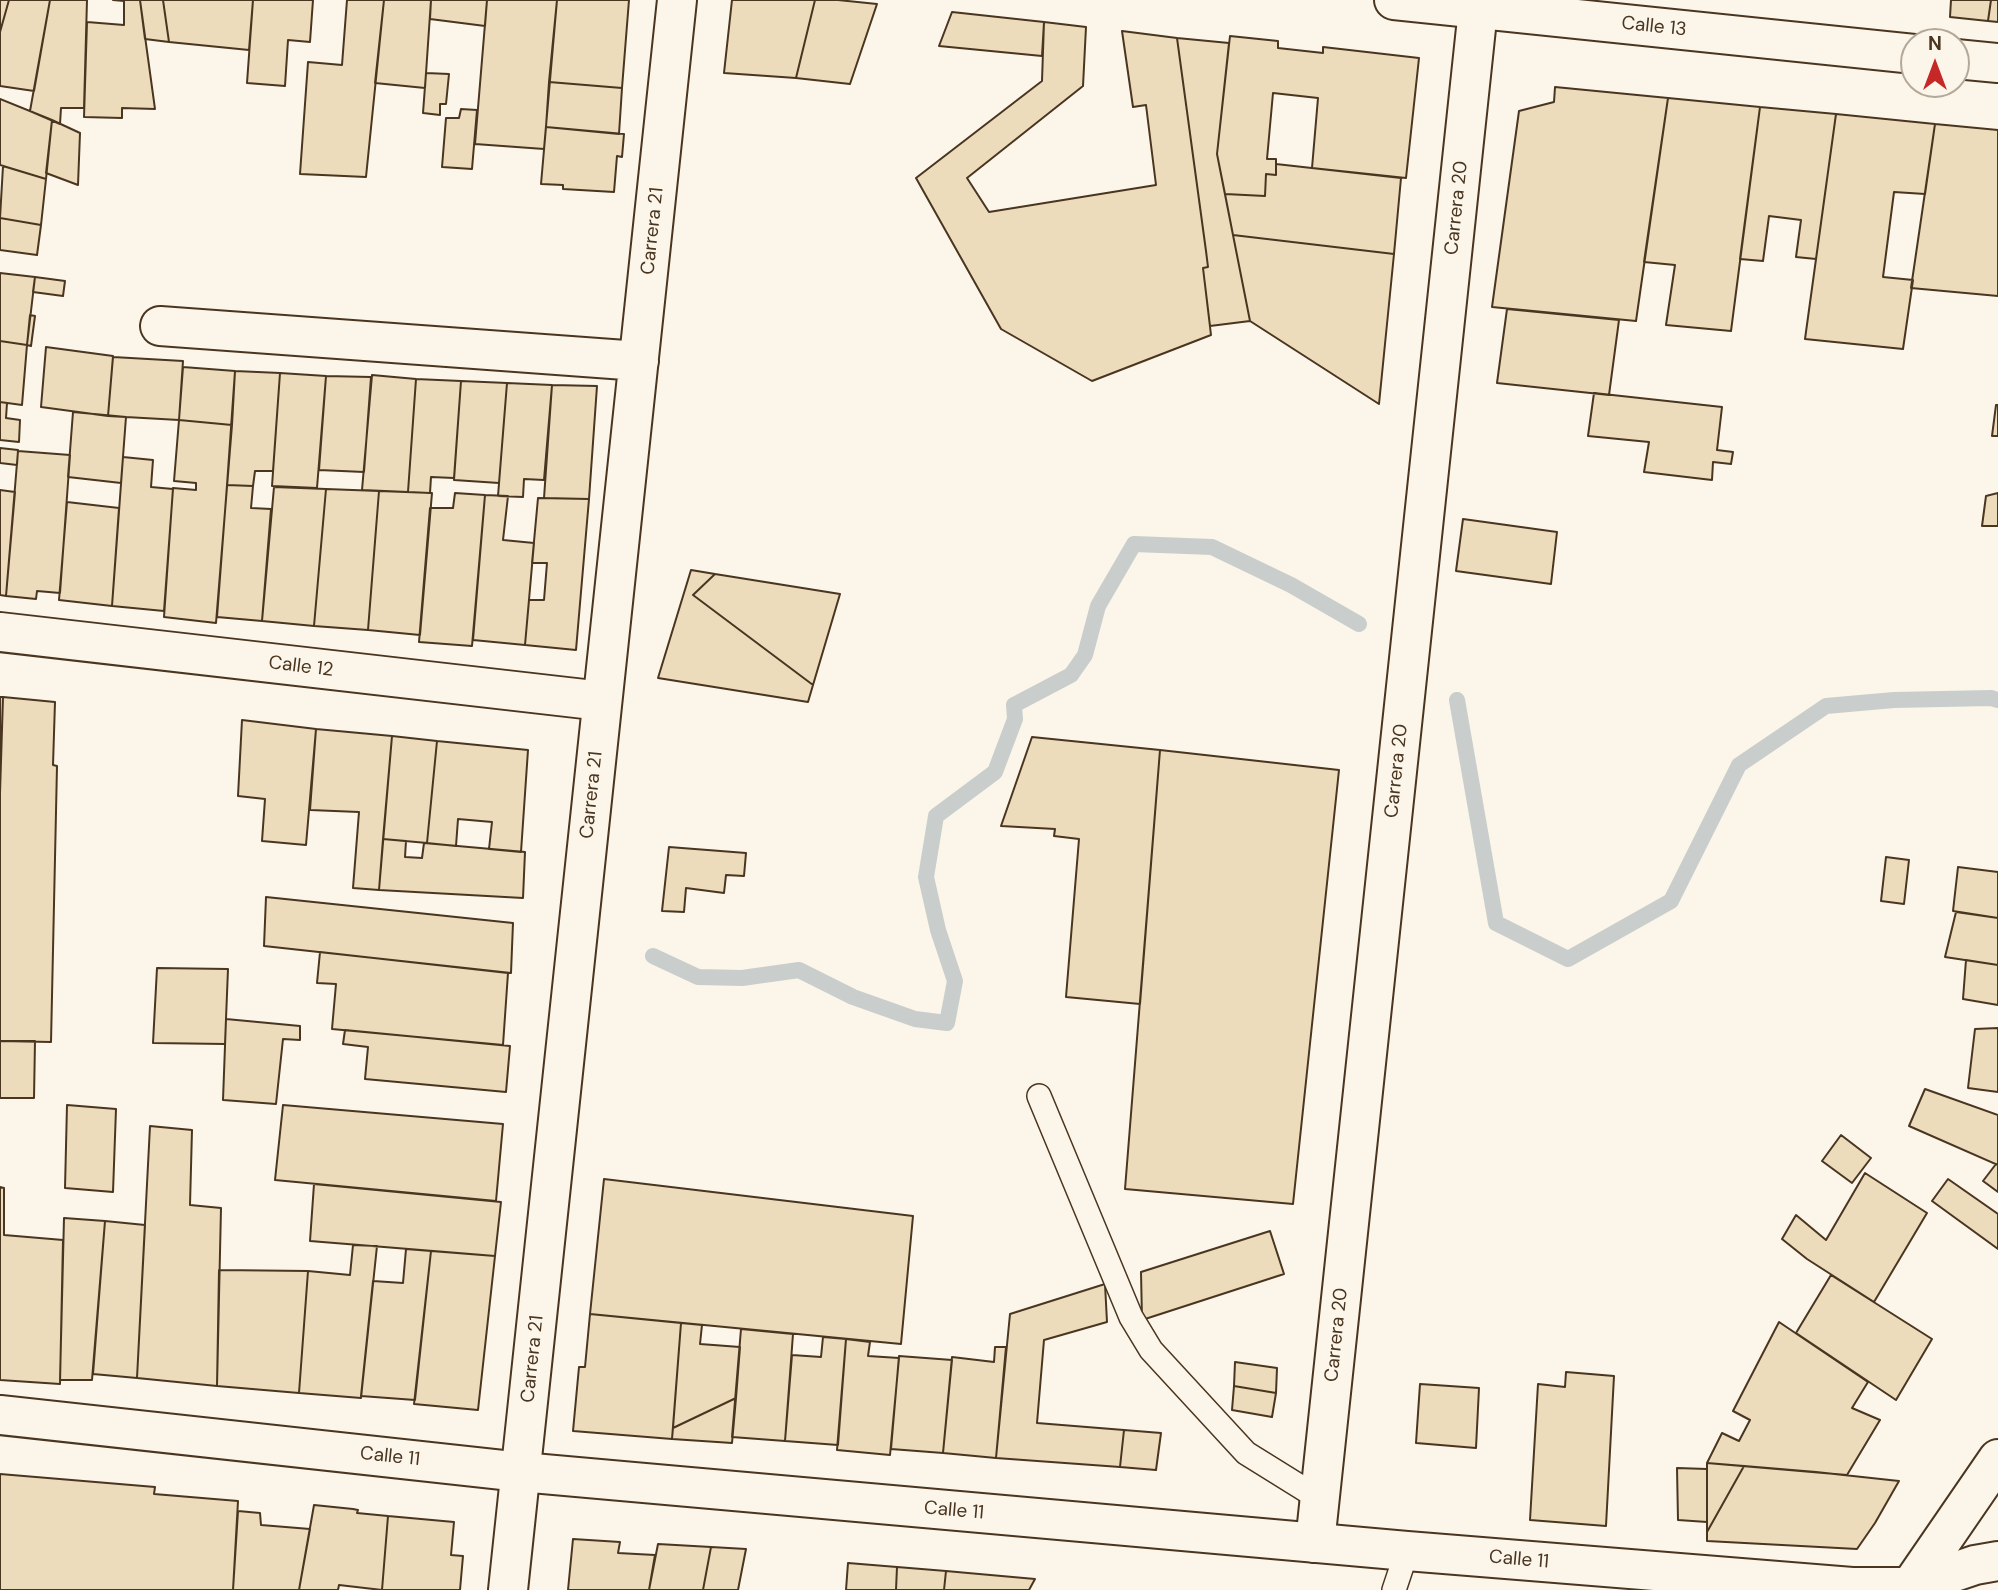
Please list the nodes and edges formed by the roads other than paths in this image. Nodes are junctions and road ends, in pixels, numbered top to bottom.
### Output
1 (677, 0) edge
2 (1394, 0) edge
3 (1479, 5) edge
4 (1900, 52) edge
5 (1970, 60) edge
6 (1998, 63) edge
7 (160, 326) dead end
8 (639, 361) junction
9 (0, 632) edge
10 (602, 701) junction
11 (1039, 1096) dead end
12 (0, 1415) edge
13 (1998, 1459) edge
14 (521, 1472) junction
15 (1320, 1499) junction
16 (1315, 1543) junction
17 (1407, 1551) junction
18 (1998, 1561) edge
19 (1913, 1589) edge
20 (508, 1590) edge
21 (1394, 1590) edge

1 - 8 street, Carrera 21
2 - 3 street, Calle 13
3 - 4 street, Calle 13
3 - 15 street, Carrera 20
5 - 6 street
7 - 8 street
8 - 10 street, Carrera 21
9 - 10 street, Calle 12
10 - 14 street, Carrera 21
11 - 15 lane
12 - 14 street, Calle 11
13 - 19 street
14 - 16 street, Calle 11
14 - 20 street, Carrera 21
15 - 16 street, Carrera 20
16 - 17 street, Calle 11
17 - 19 street, Calle 11
17 - 21 lane
18 - 19 street, Calle 11

